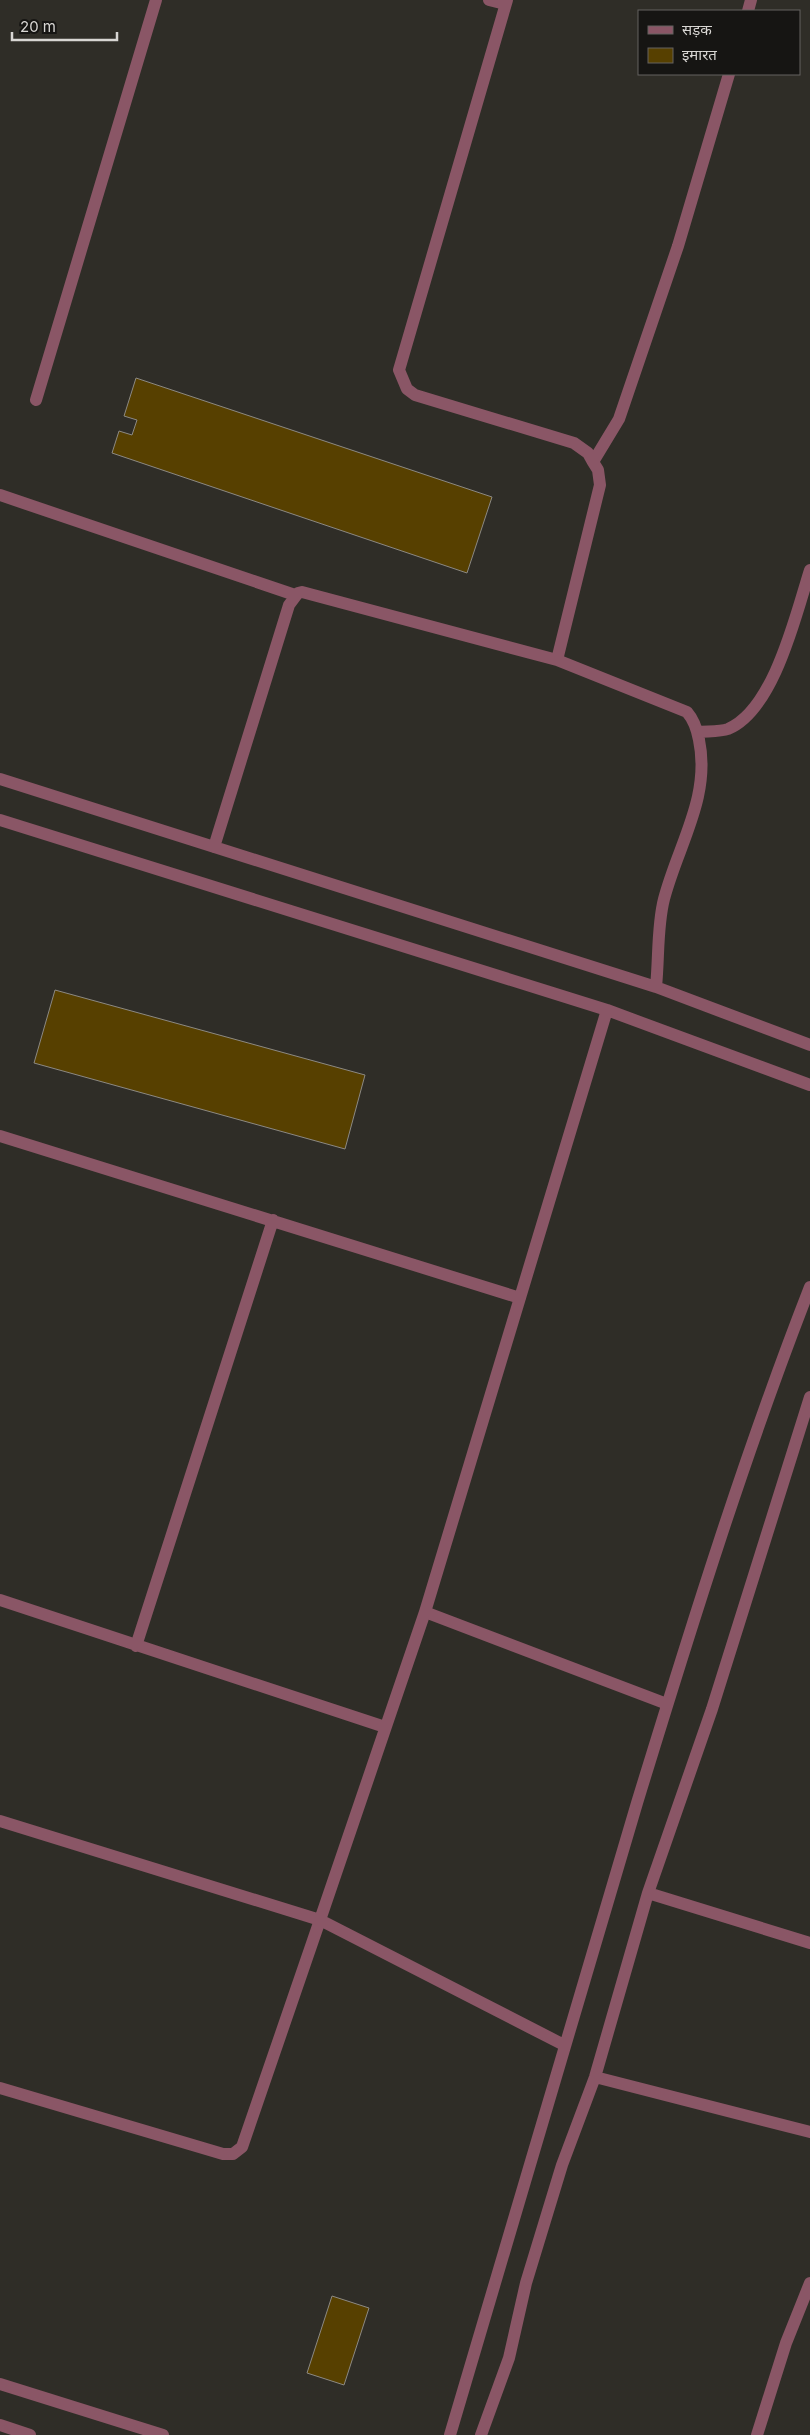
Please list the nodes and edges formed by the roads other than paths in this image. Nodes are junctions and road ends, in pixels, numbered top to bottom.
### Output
1 (156, 0) edge
2 (489, 0) edge
3 (506, 2) edge
4 (729, 75) edge
5 (36, 400) dead end
6 (593, 462) junction
7 (0, 496) edge
8 (810, 570) edge
9 (294, 595) junction
10 (557, 660) junction
11 (698, 732) junction
12 (0, 779) edge
13 (0, 820) edge
14 (214, 846) junction
15 (656, 987) junction
16 (607, 1010) junction
17 (810, 1045) edge
18 (810, 1085) edge
19 (0, 1136) edge
20 (273, 1220) junction
21 (810, 1287) edge
22 (520, 1298) junction
23 (810, 1397) edge
24 (0, 1600) edge
25 (425, 1612) junction
26 (136, 1646) junction
27 (667, 1704) junction
28 (385, 1727) junction
29 (0, 1821) edge
30 (648, 1893) junction
31 (320, 1920) junction
32 (810, 1943) edge
33 (564, 2045) junction
34 (595, 2077) junction
35 (0, 2088) edge
36 (810, 2132) edge
37 (810, 2283) edge
38 (0, 2384) edge
39 (0, 2425) edge
40 (30, 2435) edge
41 (163, 2435) edge
42 (450, 2435) edge
43 (481, 2435) edge
44 (757, 2435) edge

1 - 5 street
2 - 3 street
3 - 6 street
4 - 6 street
6 - 10 street
7 - 9 street
8 - 11 street
9 - 10 street
9 - 14 street
10 - 11 street
11 - 15 street
12 - 14 street
13 - 16 street
14 - 15 street
15 - 17 street
16 - 18 street
16 - 22 street
19 - 20 street
20 - 22 street
20 - 26 street
21 - 27 street
22 - 25 street
23 - 30 street
24 - 26 street
25 - 27 street
25 - 28 street
26 - 28 street
27 - 33 street
28 - 31 street
29 - 31 street
30 - 32 street
30 - 34 street
31 - 33 street
31 - 35 street
33 - 42 street
34 - 36 street
34 - 43 street
37 - 44 street
38 - 41 street
39 - 40 street

